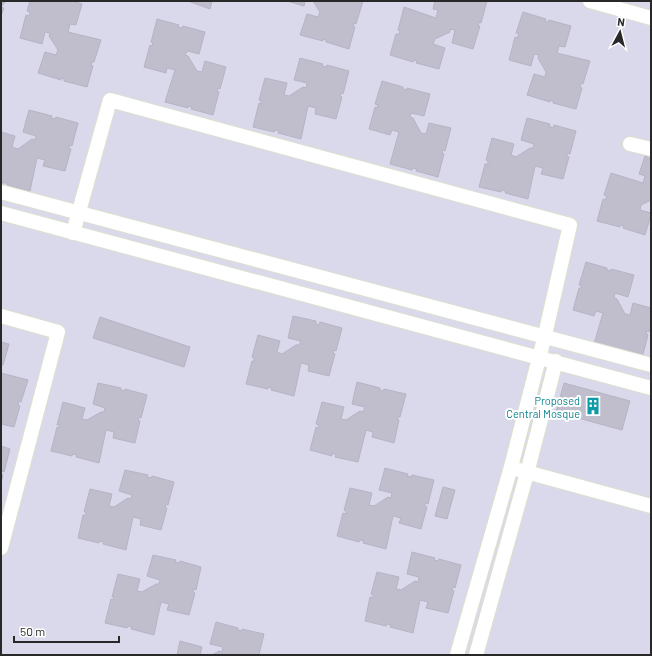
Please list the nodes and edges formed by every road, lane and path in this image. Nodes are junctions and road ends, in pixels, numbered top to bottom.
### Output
1 (590, 1) edge
2 (651, 18) edge
3 (630, 144) dead end
4 (651, 150) edge
5 (1, 192) edge
6 (1, 213) edge
7 (79, 213) junction
8 (74, 233) junction
9 (1, 316) edge
10 (545, 335) junction
11 (539, 357) junction
12 (556, 361) junction
13 (651, 364) edge
14 (651, 388) edge
15 (512, 467) junction
16 (527, 473) junction
17 (651, 506) edge
18 (1, 548) edge
19 (457, 655) edge
20 (476, 655) edge

1 - 2 street
3 - 4 street
5 - 7 street
6 - 8 street
7 - 8 street
7 - 10 street
7 - 10 street
8 - 11 street
9 - 18 street
10 - 11 street
10 - 13 street
11 - 12 street
11 - 15 street
12 - 14 street
12 - 16 street
15 - 16 street
15 - 19 street
16 - 17 street
16 - 20 street

